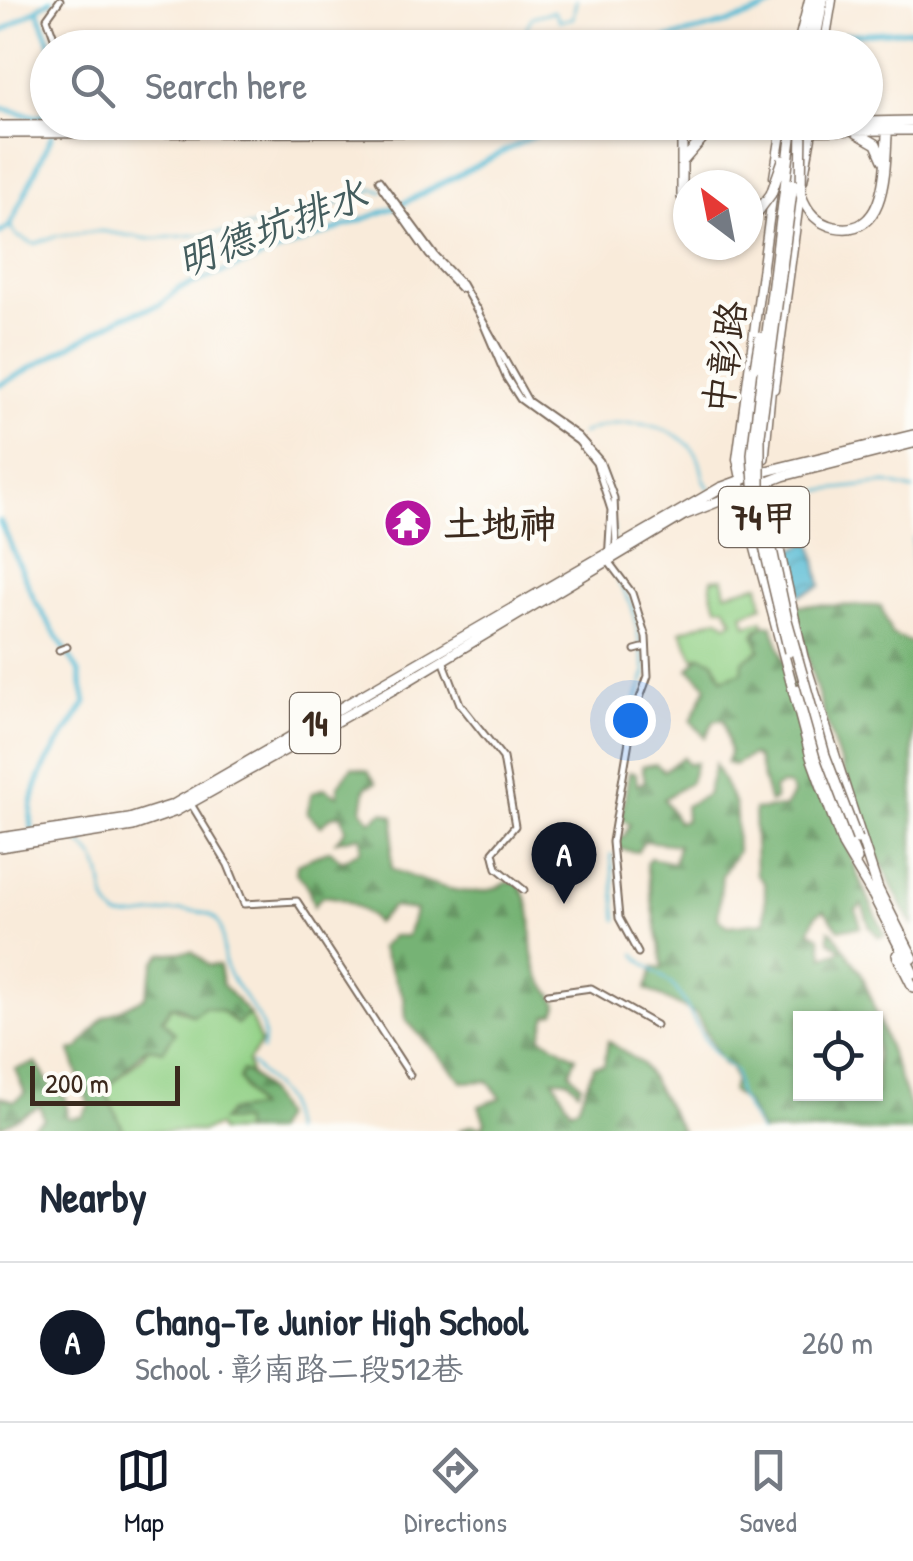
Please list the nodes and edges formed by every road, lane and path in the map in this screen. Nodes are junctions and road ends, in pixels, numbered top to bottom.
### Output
1 (60, 0) edge
2 (812, 0) edge
3 (823, 0) edge
4 (832, 0) edge
5 (51, 30) edge
6 (803, 30) edge
7 (811, 30) edge
8 (815, 30) edge
9 (827, 30) edge
10 (913, 122) edge
11 (883, 126) edge
12 (887, 126) junction
13 (30, 129) edge
14 (0, 130) edge
15 (913, 130) edge
16 (683, 140) edge
17 (702, 140) edge
18 (784, 140) edge
19 (784, 140) edge
20 (785, 140) edge
21 (799, 140) edge
22 (799, 140) edge
23 (810, 140) edge
24 (873, 140) edge
25 (682, 164) junction
26 (885, 165) junction
27 (683, 170) edge
28 (392, 202) dead end
29 (763, 204) edge
30 (778, 271) junction
31 (762, 281) junction
32 (788, 287) junction
33 (760, 309) junction
34 (477, 310) junction
35 (784, 310) junction
36 (913, 435) edge
37 (913, 443) edge
38 (763, 477) junction
39 (741, 485) junction
40 (612, 554) junction
41 (646, 647) junction
42 (636, 650) dead end
43 (441, 654) junction
44 (192, 799) junction
45 (67, 834) junction
46 (0, 838) edge
47 (0, 847) edge
48 (524, 890) dead end
49 (876, 893) junction
50 (892, 926) junction
51 (913, 950) edge
52 (638, 953) dead end
53 (913, 958) edge
54 (913, 973) edge
55 (913, 987) edge
56 (548, 994) dead end
57 (656, 1025) dead end
58 (410, 1076) dead end

1 - 5 street
2 - 6 street
2 - 7 main road
3 - 8 main road
4 - 9 street
10 - 12 main road
11 - 12 main road
12 - 15 main road
12 - 26 main road
13 - 14 main road
16 - 25 main road
17 - 25 main road
18 - 29 main road, bridge
19 - 31 street, 中彰路
20 - 30 main road, 74甲, bridge
21 - 26 main road, bridge
22 - 30 main road, 74甲, bridge
23 - 32 street, 中彰路
24 - 26 main road
25 - 27 main road
28 - 34 street
30 - 38 main road, bridge
30 - 39 main road, bridge
30 - 49 main road, 74甲, bridge
31 - 32 street
31 - 33 street, 中彰路
32 - 35 street, 中彰路
33 - 35 street
33 - 39 street, 中彰路
34 - 40 street
34 - 40 street
35 - 38 street, 中彰路
36 - 38 main road, 14
37 - 38 main road, 14
38 - 39 main road, 14
38 - 49 main road, 74甲, bridge
39 - 40 main road, 14
39 - 49 main road, 74甲, bridge
40 - 41 street
40 - 43 main road, 14
41 - 42 street
41 - 52 street
43 - 44 main road, 14
43 - 48 street
44 - 45 main road, 14
44 - 58 street
45 - 46 main road, 14
45 - 47 main road, 14
49 - 50 main road, 74甲
50 - 51 main road, 74甲
50 - 53 main road, 74甲
50 - 54 main road, 74甲
50 - 55 main road, 74甲
56 - 57 street

